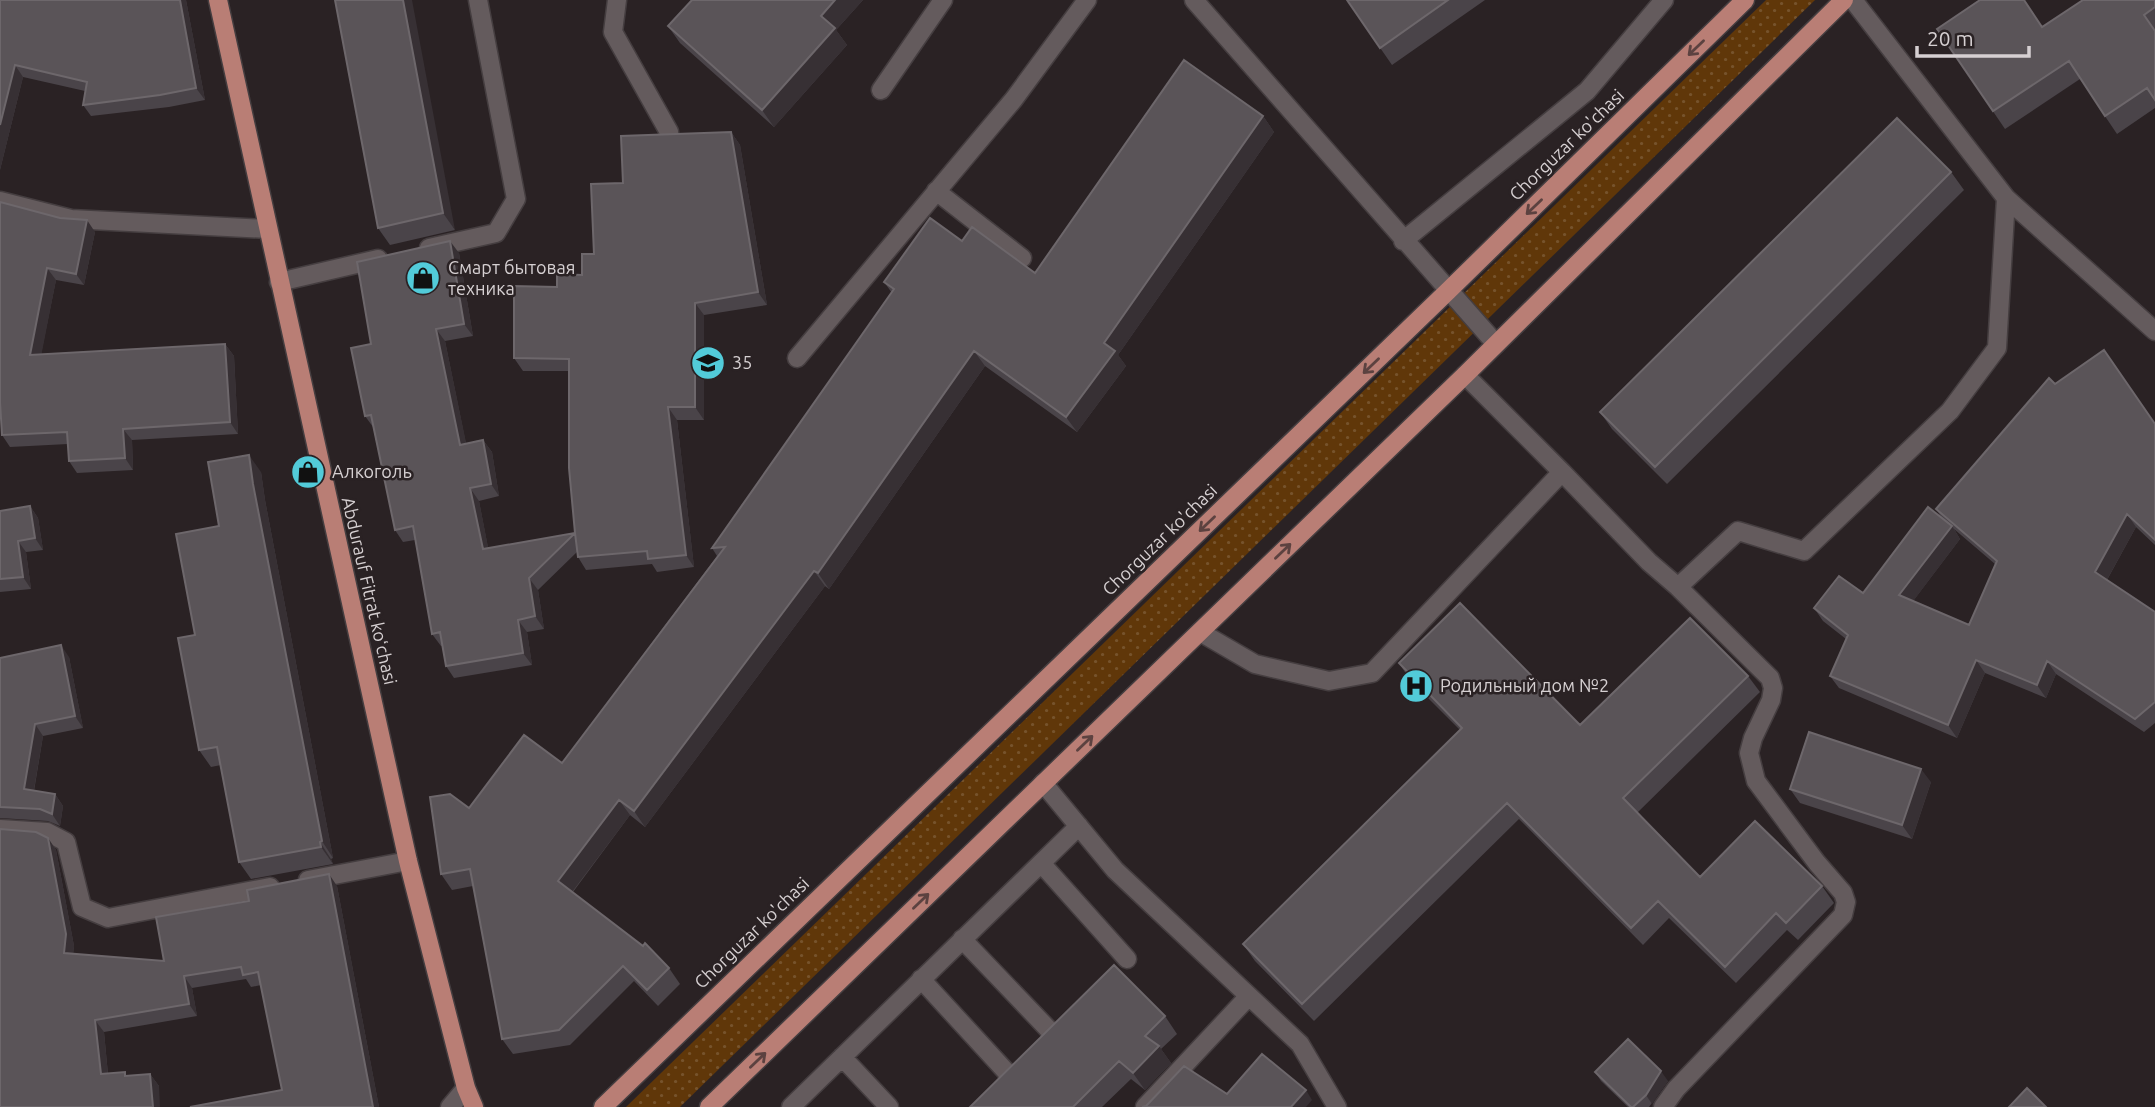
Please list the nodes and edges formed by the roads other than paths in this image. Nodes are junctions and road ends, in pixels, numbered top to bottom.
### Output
1 (218, 0) edge
2 (478, 0) edge
3 (617, 0) edge
4 (943, 0) edge
5 (1087, 0) edge
6 (1194, 0) edge
7 (1664, 0) edge
8 (1745, 0) edge
9 (1844, 0) edge
10 (1853, 0) edge
11 (881, 90) dead end
12 (669, 132) edge
13 (936, 191) junction
14 (2006, 198) junction
15 (0, 201) edge
16 (268, 229) junction
17 (1403, 240) junction
18 (1022, 258) dead end
19 (279, 282) junction
20 (1448, 291) junction
21 (2155, 331) edge
22 (1496, 344) junction
23 (797, 358) dead end
24 (1465, 375) junction
25 (1562, 472) junction
26 (1678, 587) junction
27 (1200, 632) junction
28 (1044, 783) junction
29 (1079, 827) junction
30 (0, 829) edge
31 (408, 861) junction
32 (1041, 863) junction
33 (962, 939) junction
34 (1127, 959) dead end
35 (921, 979) junction
36 (1249, 996) junction
37 (1049, 1030) edge
38 (842, 1057) junction
39 (1011, 1077) edge
40 (466, 1088) junction
41 (450, 1107) edge
42 (474, 1107) edge
43 (603, 1107) edge
44 (709, 1107) edge
45 (791, 1107) edge
46 (889, 1107) edge
47 (1144, 1107) edge
48 (1337, 1107) edge
49 (1663, 1107) edge

1 - 16 main road, Abdurauf Fitrat koʻchasi
2 - 19 street
3 - 12 street
4 - 11 street
5 - 13 street
6 - 17 street
7 - 17 street
8 -> 20 main road, Chorguzar ko'chasi
9 - 22 main road
10 - 14 street
13 - 18 street
13 - 23 street
14 - 21 street
14 - 26 street
15 - 16 street
16 - 19 main road, Abdurauf Fitrat koʻchasi
17 - 20 street
19 - 31 main road, Abdurauf Fitrat koʻchasi
20 - 22 street
20 -> 43 main road, Chorguzar ko'chasi
22 - 24 main road
24 - 25 street
27 -> 24 main road
25 - 26 street
25 - 27 street
26 - 49 street
28 -> 27 main road
28 - 29 street
44 -> 28 main road
29 - 32 street
29 - 36 street
30 - 31 street
31 - 40 main road, Abdurauf Fitrat koʻchasi
32 - 33 street
32 - 34 street
33 - 35 street
33 - 37 street
35 - 38 street
35 - 39 street
36 - 47 street
36 - 48 street
38 - 45 street
38 - 46 street
40 - 41 street
40 - 42 main road, Abdurauf Fitrat koʻchasi

